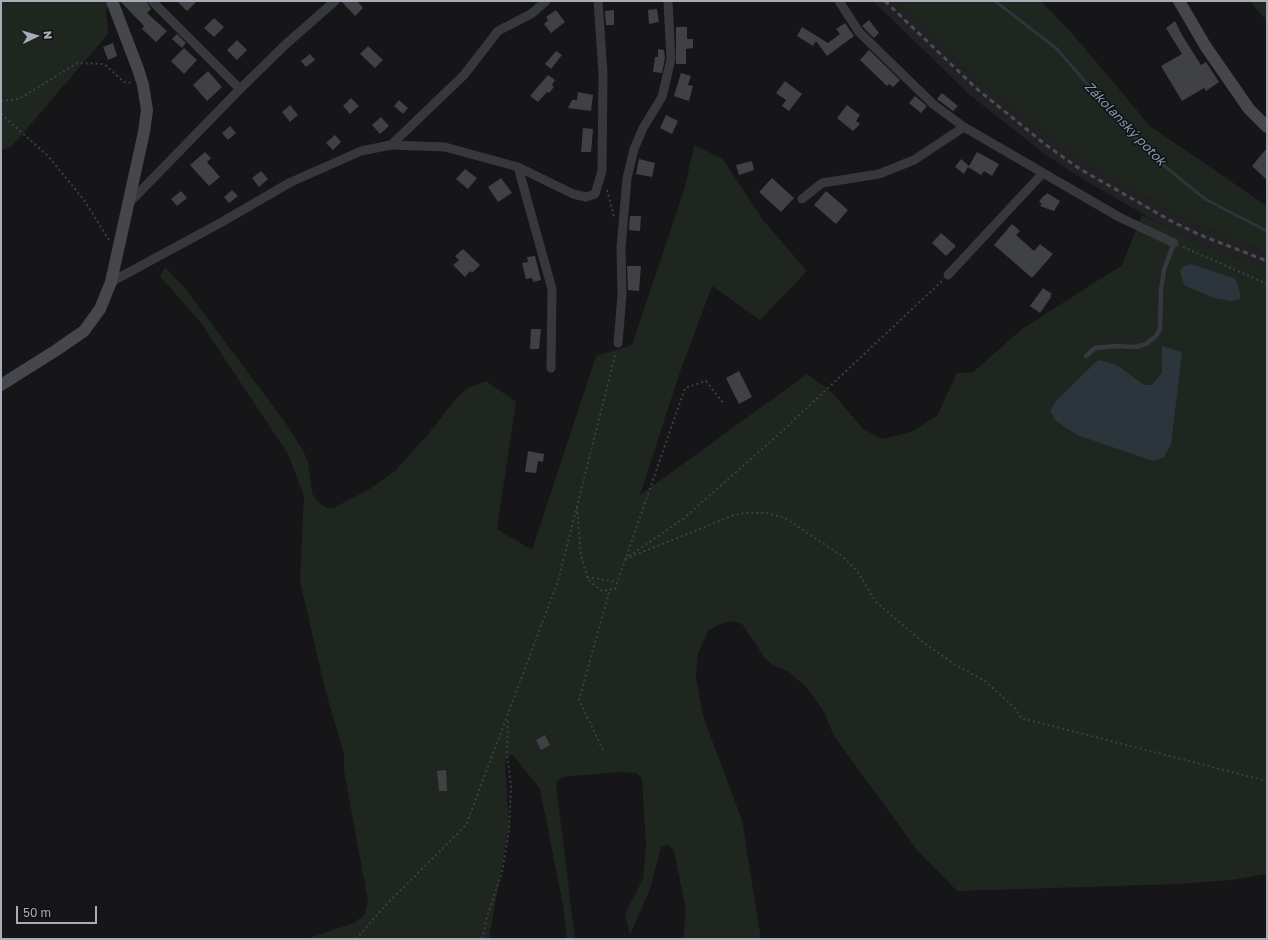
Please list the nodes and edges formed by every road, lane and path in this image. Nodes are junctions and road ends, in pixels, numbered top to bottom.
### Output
1 (112, 1) edge
2 (152, 1) edge
3 (335, 1) edge
4 (546, 1) edge
5 (598, 1) edge
6 (668, 1) edge
7 (839, 1) edge
8 (1179, 1) edge
9 (143, 85) junction
10 (240, 89) junction
11 (1, 101) edge
12 (1, 114) edge
13 (964, 127) junction
14 (1267, 127) edge
15 (391, 145) junction
16 (518, 167) junction
17 (602, 171) junction
18 (1042, 174) junction
19 (802, 199) dead end
20 (127, 205) junction
21 (615, 225) dead end
22 (1174, 243) junction
23 (118, 246) junction
24 (948, 276) joint
25 (111, 282) junction
26 (1267, 284) edge
27 (618, 343) joint
28 (1086, 356) dead end
29 (551, 368) dead end
30 (1, 384) edge
31 (724, 404) dead end
32 (577, 504) junction
33 (625, 559) junction
34 (587, 577) junction
35 (617, 582) junction
36 (610, 590) junction
37 (508, 717) junction
38 (603, 750) dead end
39 (1267, 781) edge
40 (356, 939) edge
41 (482, 939) edge

1 - 9 street
2 - 10 street
3 - 10 street
4 - 15 street
5 - 17 street
6 - 27 street
7 - 13 street
8 - 14 street
9 - 11 path
9 - 20 street
10 - 20 street
12 - 23 path
13 - 18 street
13 - 19 street
15 - 16 street
15 - 25 street
16 - 17 street
16 - 29 street
17 - 21 path
18 - 22 street
18 - 24 street
20 - 23 street
22 - 26 path
22 - 28 lane
23 - 25 street
24 - 33 path
25 - 30 street
27 - 32 path
31 - 33 path
32 - 34 path
32 - 37 path
33 - 35 path
33 - 39 path
34 - 35 path
34 - 36 path
35 - 36 path
36 - 38 path
37 - 40 path
37 - 41 path

